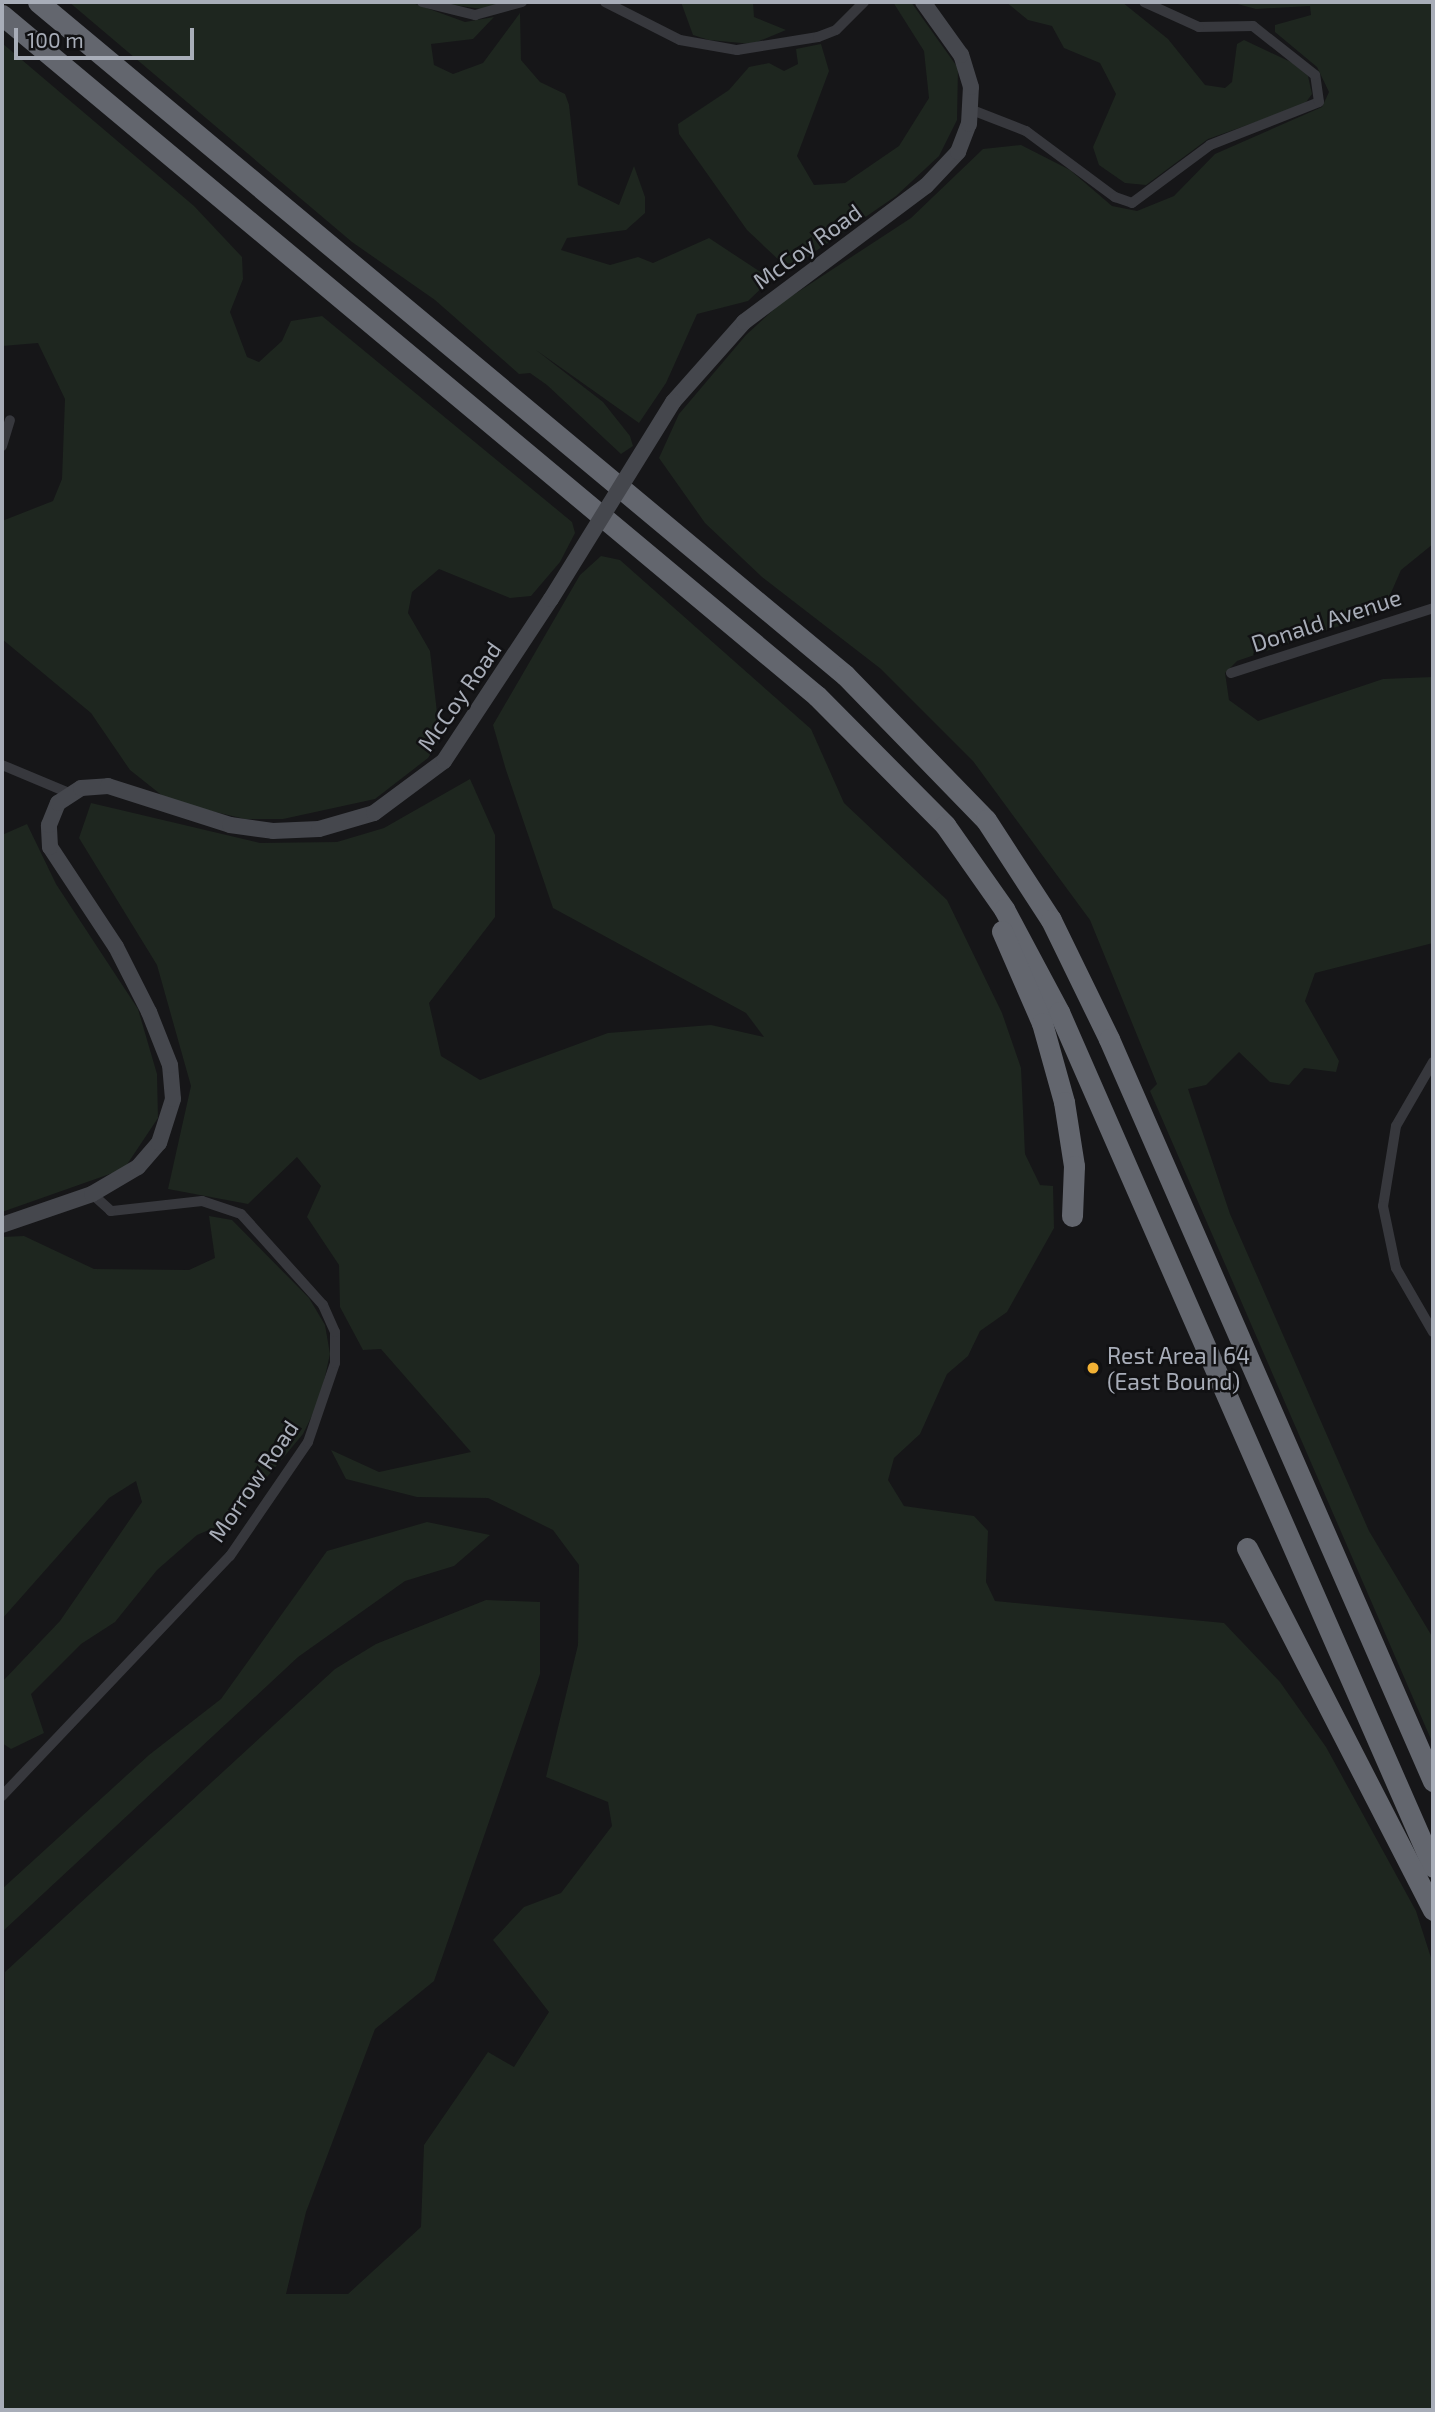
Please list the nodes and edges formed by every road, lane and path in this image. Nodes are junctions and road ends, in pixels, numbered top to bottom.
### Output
1 (38, 2) edge
2 (422, 2) edge
3 (522, 2) edge
4 (605, 2) edge
5 (864, 2) edge
6 (923, 2) edge
7 (1144, 2) edge
8 (2, 15) edge
9 (972, 110) junction
10 (10, 420) dead end
11 (2, 446) edge
12 (1433, 608) edge
13 (1231, 673) dead end
14 (2, 765) edge
15 (69, 793) junction
16 (970, 859) junction
17 (1433, 1062) edge
18 (92, 1194) junction
19 (1072, 1216) dead end
20 (2, 1225) edge
21 (1433, 1332) edge
22 (1247, 1548) dead end
23 (1433, 1781) edge
24 (2, 1796) edge
25 (1433, 1867) edge
26 (1433, 1910) edge

1 - 23 highway
2 - 3 street
4 - 5 street
6 - 9 street, McCoy Road
7 - 9 street
8 - 16 highway
9 - 15 street, McCoy Road, bridge
10 - 11 street
12 - 13 street, Donald Avenue
14 - 15 street
15 - 18 street
16 - 19 highway
16 - 25 highway
17 - 21 street
18 - 20 street
18 - 24 street, Morrow Road
22 - 26 highway

